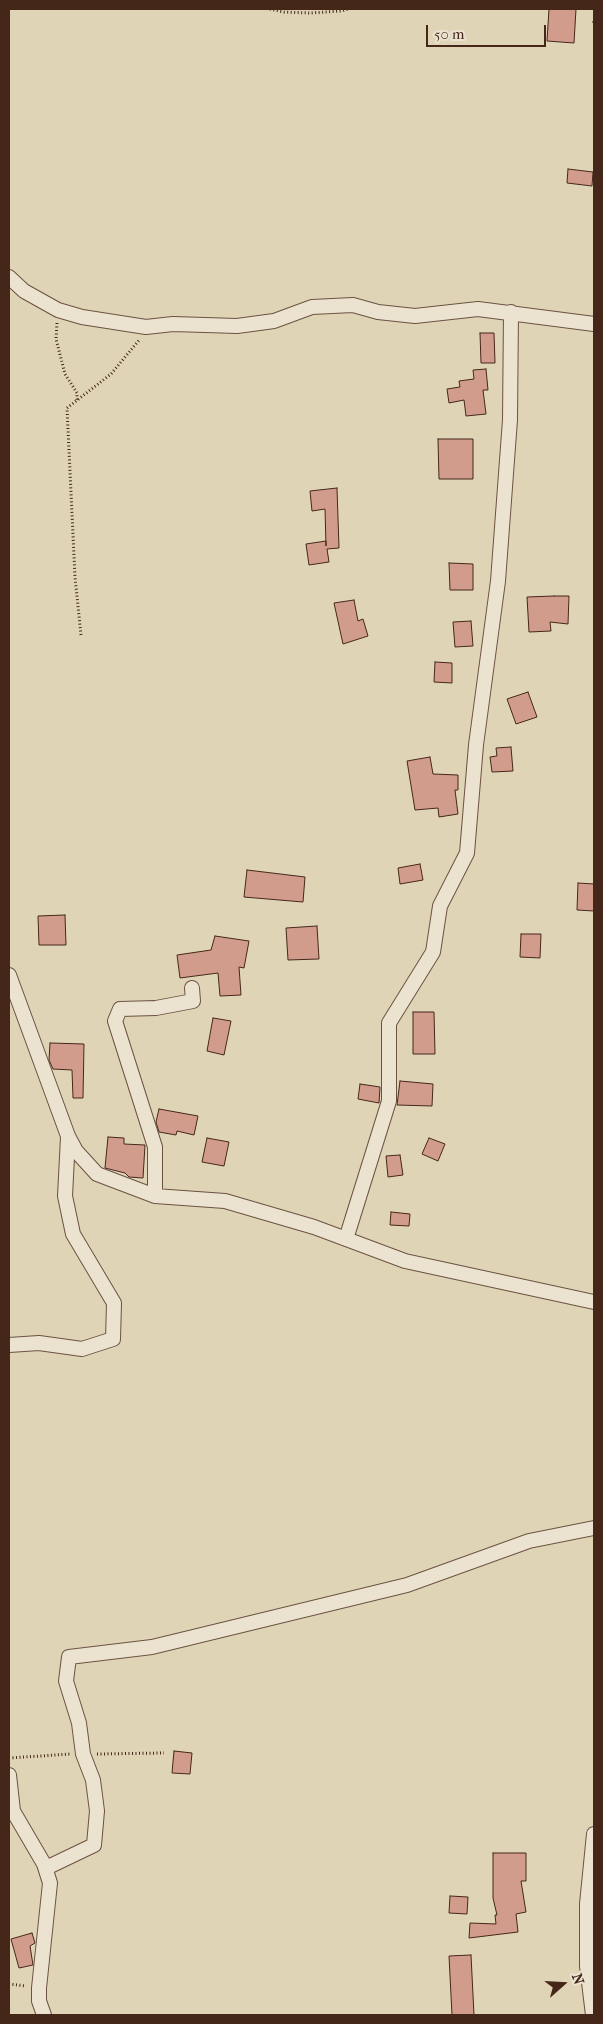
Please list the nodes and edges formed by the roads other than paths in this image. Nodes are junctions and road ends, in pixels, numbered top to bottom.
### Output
1 (9, 277) edge
2 (510, 312) junction
3 (594, 324) edge
4 (9, 975) edge
5 (192, 988) dead end
6 (68, 1136) junction
7 (155, 1196) junction
8 (346, 1239) junction
9 (594, 1302) edge
10 (9, 1345) edge
11 (594, 1528) edge
12 (9, 1775) edge
13 (594, 1834) edge
14 (46, 1868) junction
15 (44, 2015) edge
16 (593, 2015) edge

1 - 2 street
2 - 3 street
2 - 8 street
4 - 6 street
5 - 7 street
6 - 7 street
6 - 10 street
7 - 8 street
8 - 9 street
11 - 14 street
12 - 14 street
13 - 16 street
14 - 15 street

